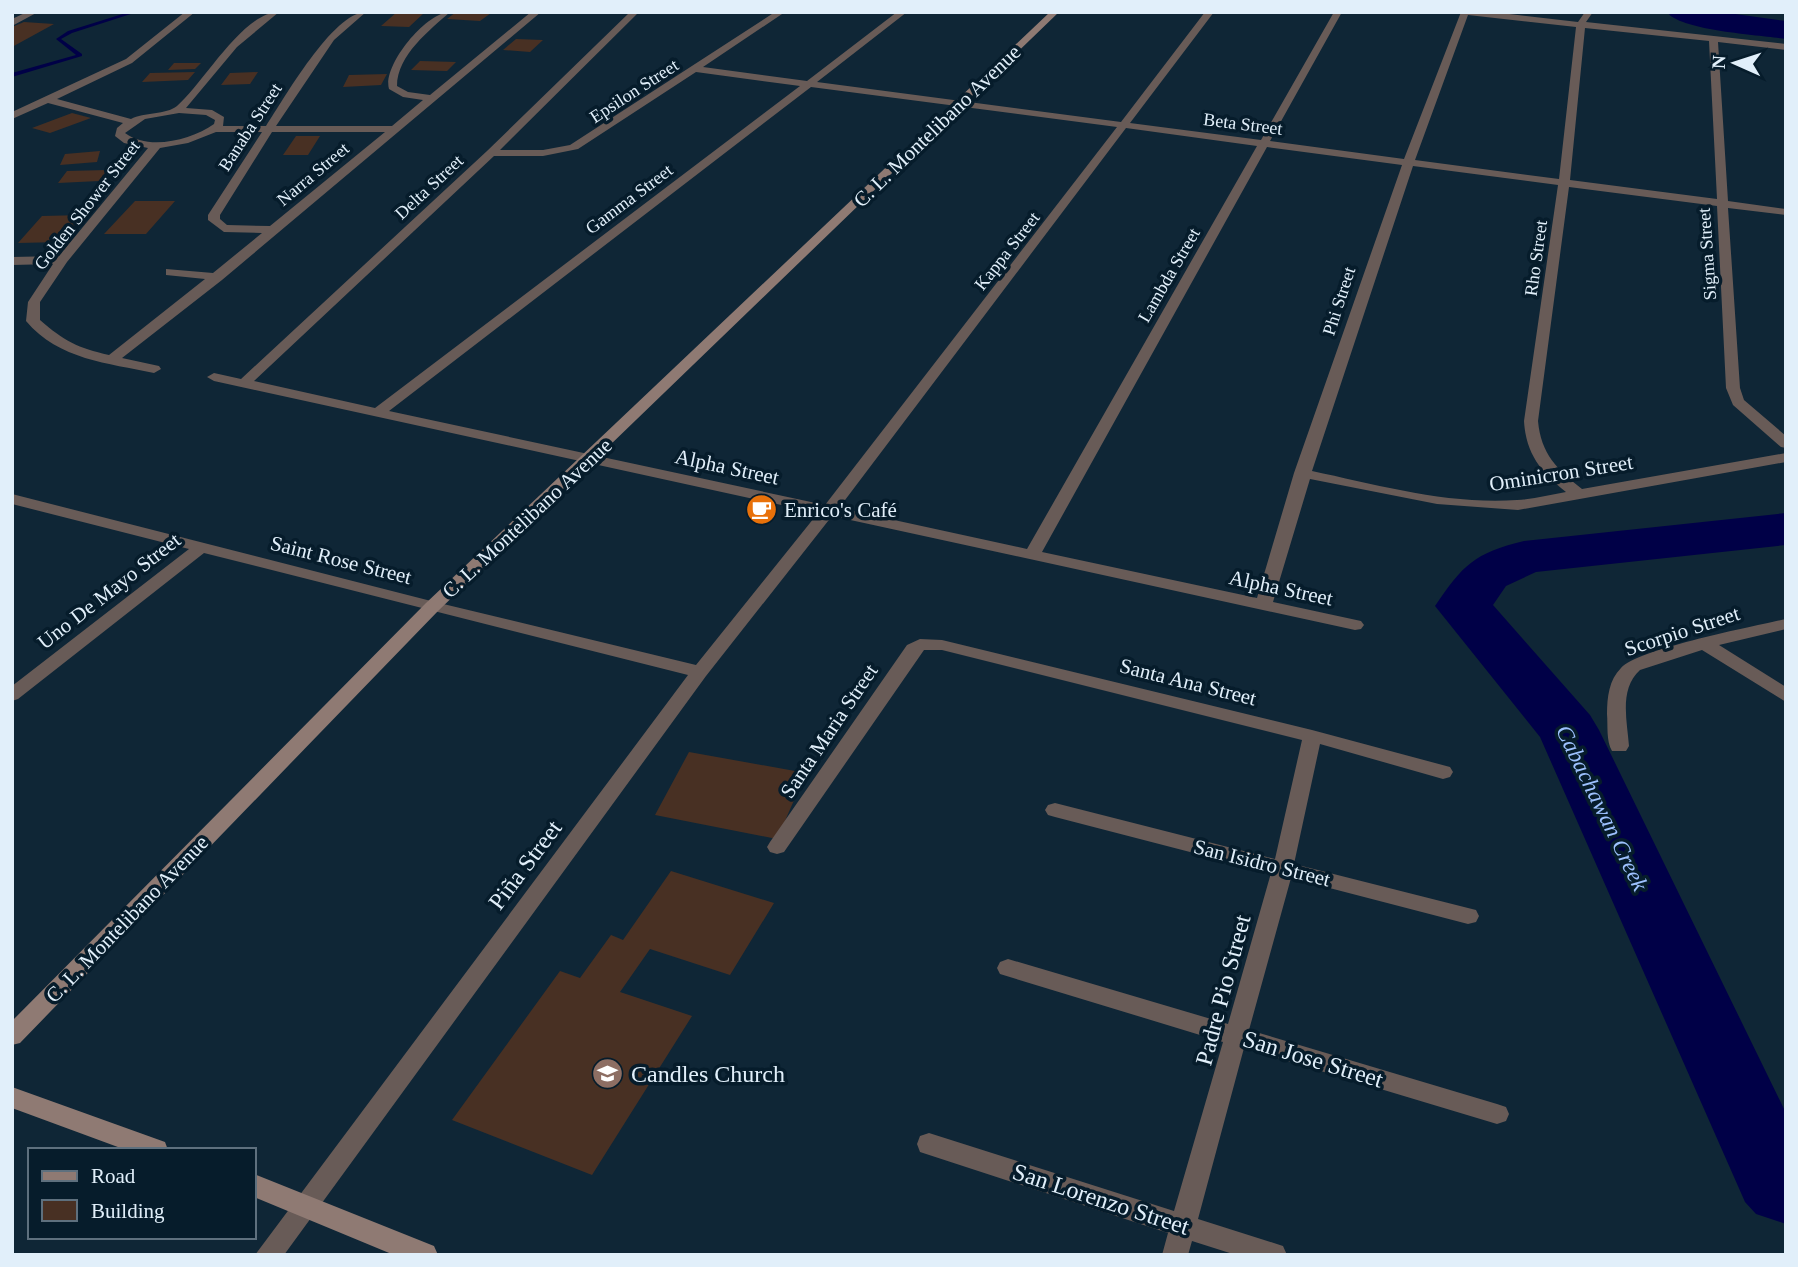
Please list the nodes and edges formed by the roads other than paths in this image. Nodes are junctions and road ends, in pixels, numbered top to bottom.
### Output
1 (34, 12) edge
2 (191, 12) edge
3 (275, 12) edge
4 (362, 12) edge
5 (446, 12) edge
6 (537, 12) edge
7 (635, 12) edge
8 (782, 12) edge
9 (903, 12) edge
10 (1055, 12) edge
11 (1210, 12) edge
12 (1338, 12) edge
13 (1466, 12) edge
14 (1585, 18) edge
15 (12, 23) edge
16 (1713, 39) junction
17 (1786, 47) edge
18 (696, 69) junction
19 (809, 83) junction
20 (430, 98) junction
21 (50, 100) junction
22 (959, 104) junction
23 (179, 110) junction
24 (12, 116) edge
25 (131, 122) junction
26 (1125, 126) junction
27 (214, 129) junction
28 (394, 129) junction
29 (270, 130) junction
30 (157, 144) junction
31 (1265, 144) junction
32 (491, 153) junction
33 (1406, 163) junction
34 (1564, 184) junction
35 (1721, 203) junction
36 (1786, 212) edge
37 (273, 230) junction
38 (62, 260) junction
39 (12, 261) edge
40 (170, 272) dead end
41 (218, 277) junction
42 (111, 360) junction
43 (154, 369) dead end
44 (214, 377) dead end
45 (244, 383) junction
46 (376, 414) junction
47 (1786, 444) edge
48 (1786, 457) edge
49 (590, 459) junction
50 (1302, 473) junction
51 (1577, 493) junction
52 (12, 499) edge
53 (829, 510) junction
54 (201, 548) junction
55 (1032, 555) junction
56 (1263, 606) junction
57 (432, 607) junction
58 (1786, 624) edge
59 (1354, 625) dead end
60 (1704, 643) junction
61 (920, 644) joint
62 (700, 672) junction
63 (12, 695) edge
64 (1786, 696) edge
65 (1312, 736) junction
66 (1619, 746) dead end
67 (1443, 772) dead end
68 (1055, 810) dead end
69 (777, 847) dead end
70 (1283, 868) junction
71 (1468, 916) dead end
72 (1008, 968) dead end
73 (12, 1036) edge
74 (1238, 1037) junction
75 (12, 1097) edge
76 (1497, 1114) dead end
77 (929, 1144) dead end
78 (151, 1148) edge
79 (256, 1186) edge
80 (306, 1204) junction
81 (1184, 1226) junction
82 (268, 1255) edge
83 (425, 1255) edge
84 (1175, 1255) edge
85 (1274, 1255) edge

1 - 15 street
2 - 21 street
3 - 23 street
4 - 29 street, Banaba Street
5 - 20 street
6 - 20 street, Narra Street
7 - 32 street, Delta Street
8 - 18 street, Epsilon Street
9 - 19 street, Gamma Street
10 - 22 street, C. L. Montelibano Avenue
11 - 26 street, Kappa Street
12 - 31 street, Lambda Street
13 - 14 street
13 - 33 street, Phi Street
14 - 16 street
14 - 34 street, Rho Street
16 - 17 street
16 - 35 street, Sigma Street
18 - 19 street, Beta Street
18 - 32 street, Epsilon Street
19 - 22 street, Beta Street
19 - 46 street, Gamma Street
20 - 28 street, Narra Street
21 - 24 street
21 - 25 street
22 - 26 street, Beta Street
22 - 49 street, C. L. Montelibano Avenue
23 - 25 street
23 - 27 street
25 - 30 street
26 - 31 street, Beta Street
26 - 53 street, Kappa Street
27 - 29 street
27 - 30 street
28 - 29 street
28 - 37 street, Narra Street
29 - 37 street, Banaba Street
30 - 38 street, Golden Shower Street
31 - 33 street, Beta Street
31 - 55 street, Lambda Street
32 - 45 street, Delta Street
33 - 34 street, Beta Street
33 - 50 street, Phi Street
34 - 35 street, Beta Street
34 - 51 street, Rho Street
35 - 36 street, Beta Street
35 - 47 street, Sigma Street
37 - 41 street, Narra Street
38 - 39 street
38 - 42 street, Golden Shower Street
40 - 41 street
41 - 42 street, Narra Street
42 - 43 street
44 - 45 street, Alpha Street
45 - 46 street, Alpha Street
46 - 49 street, Alpha Street
48 - 51 street, Ominicron Street
49 - 53 street, Alpha Street
49 - 57 street, C. L. Montelibano Avenue
50 - 51 street, Ominicron Street
50 - 56 street, Phi Street
52 - 54 street, Saint Rose Street
53 - 55 street, Alpha Street
53 - 62 street, Piña Street
54 - 57 street, Saint Rose Street
54 - 63 street, Uno De Mayo Street
55 - 56 street, Alpha Street
56 - 59 street, Alpha Street
57 - 62 street, Saint Rose Street
57 - 73 street, C. L. Montelibano Avenue
58 - 60 street, Scorpio Street
60 - 64 street
60 - 66 street, Scorpio Street
61 - 65 street, Santa Ana Street
61 - 69 street, Santa Maria Street
62 - 80 street, Piña Street
65 - 67 street, Santa Ana Street
65 - 70 street, Padre Pio Street
68 - 70 street, San Isidro Street
70 - 71 street, San Isidro Street
70 - 74 street, Padre Pio Street
72 - 74 street, San Jose Street
74 - 76 street, San Jose Street
74 - 81 street, Padre Pio Street
75 - 78 street
77 - 81 street, San Lorenzo Street
79 - 80 street
80 - 82 street, Piña Street
80 - 83 street
81 - 84 street, Padre Pio Street
81 - 85 street, San Lorenzo Street

